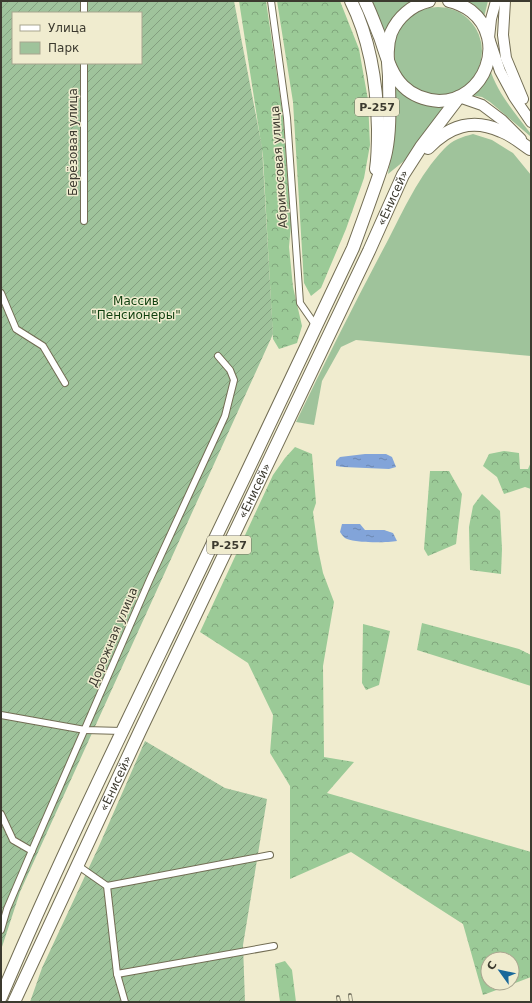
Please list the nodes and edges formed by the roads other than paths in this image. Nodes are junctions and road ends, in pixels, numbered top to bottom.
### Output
1 (84, 1) edge
2 (271, 1) edge
3 (351, 1) edge
4 (365, 1) edge
5 (429, 1) edge
6 (449, 1) edge
7 (496, 1) edge
8 (505, 1) edge
9 (84, 12) edge
10 (489, 38) junction
11 (388, 61) junction
12 (84, 64) edge
13 (459, 97) junction
14 (531, 117) edge
15 (531, 122) edge
16 (531, 150) edge
17 (403, 176) junction
18 (366, 215) junction
19 (84, 221) dead end
20 (1, 293) edge
21 (316, 326) junction
22 (218, 356) dead end
23 (65, 383) dead end
24 (1, 715) edge
25 (85, 730) junction
26 (122, 731) junction
27 (1, 814) edge
28 (32, 851) junction
29 (270, 855) dead end
30 (77, 865) junction
31 (107, 886) junction
32 (1, 930) edge
33 (274, 946) dead end
34 (117, 974) junction
35 (1, 997) edge
36 (123, 1001) edge
37 (14, 1002) edge

1 - 9 street
2 - 21 street, Абрикосовая улица
3 - 18 highway, Р-257
4 - 11 highway, «Енисей» / Р-257
5 - 11 highway, Р-257
6 - 10 highway, «Енисей» / Р-257
7 - 10 main road
8 - 14 main road
10 - 13 highway, «Енисей» / Р-257
10 - 15 main road
11 - 13 highway, «Енисей» / Р-257
11 - 18 highway, Р-257
12 - 19 street, Берёзовая улица
13 - 16 main road
13 - 17 highway, «Енисей» / Р-257
16 - 17 highway
17 - 30 highway, «Енисей» / Р-257
18 - 21 highway, «Енисей» / Р-257
20 - 23 street
21 - 26 highway, «Енисей» / Р-257
22 - 25 street, Дорожная улица
24 - 25 street
25 - 26 street
25 - 28 street, Дорожная улица
26 - 35 highway, «Енисей» / Р-257
27 - 28 street
28 - 32 street, Дорожная улица
29 - 31 street
30 - 31 street
30 - 37 highway, «Енисей» / Р-257
31 - 34 street
33 - 34 street
34 - 36 street

